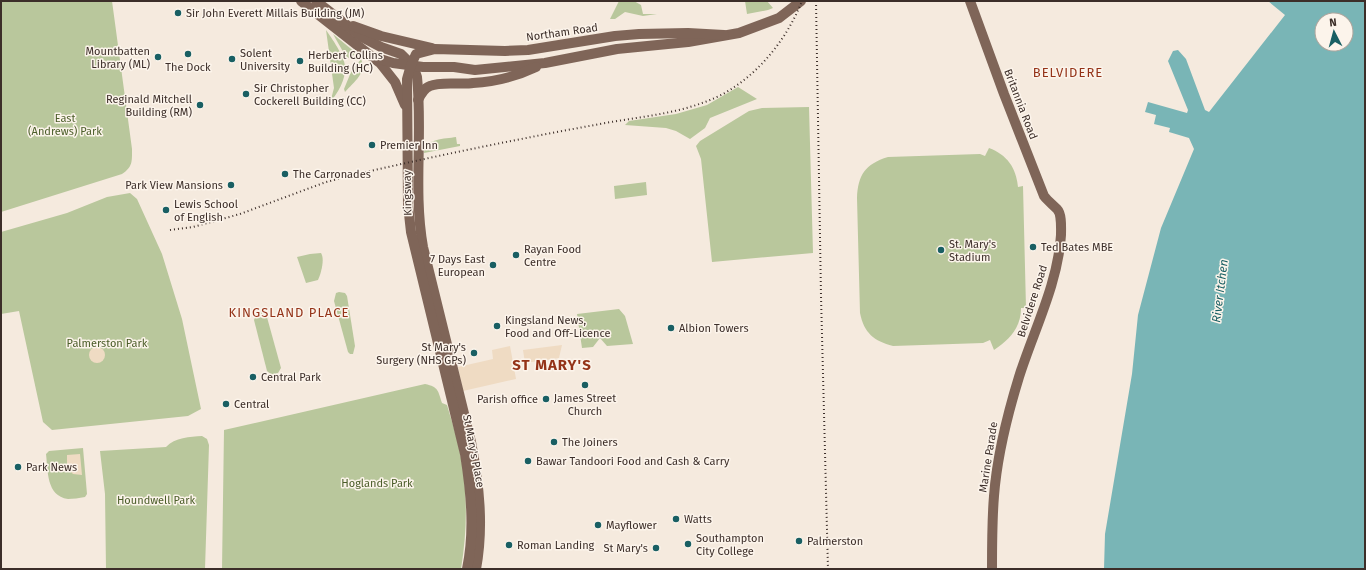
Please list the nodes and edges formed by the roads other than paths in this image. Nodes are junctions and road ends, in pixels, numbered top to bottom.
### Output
1 (301, 1) edge
2 (316, 1) edge
3 (801, 1) edge
4 (970, 1) edge
5 (337, 17) junction
6 (724, 35) junction
7 (435, 49) junction
8 (374, 57) junction
9 (545, 63) junction
10 (411, 65) junction
11 (418, 100) junction
12 (407, 110) junction
13 (1058, 210) joint
14 (1027, 352) joint
15 (447, 363) junction
16 (467, 569) edge
17 (476, 569) edge
18 (992, 569) edge

1 - 8 main road
2 - 5 main road
3 - 6 main road, Northam Road
4 - 13 main road, Britannia Road
5 - 7 main road
5 - 10 main road
6 - 7 main road, Northam Road
6 - 9 main road, Northam Road
7 - 10 main road, Northam Road
8 - 10 main road, Northam Road
8 - 12 main road, Kingsway
9 - 10 main road, Northam Road
9 - 11 main road
10 - 11 main road, Kingsway
10 - 12 main road, Kingsway
11 - 15 main road, Kingsway
12 - 15 main road, Kingsway
13 - 14 main road, Belvidere Road
14 - 18 main road, Marine Parade
15 - 16 main road, St Mary's Place
15 - 17 main road, St Mary's Place

